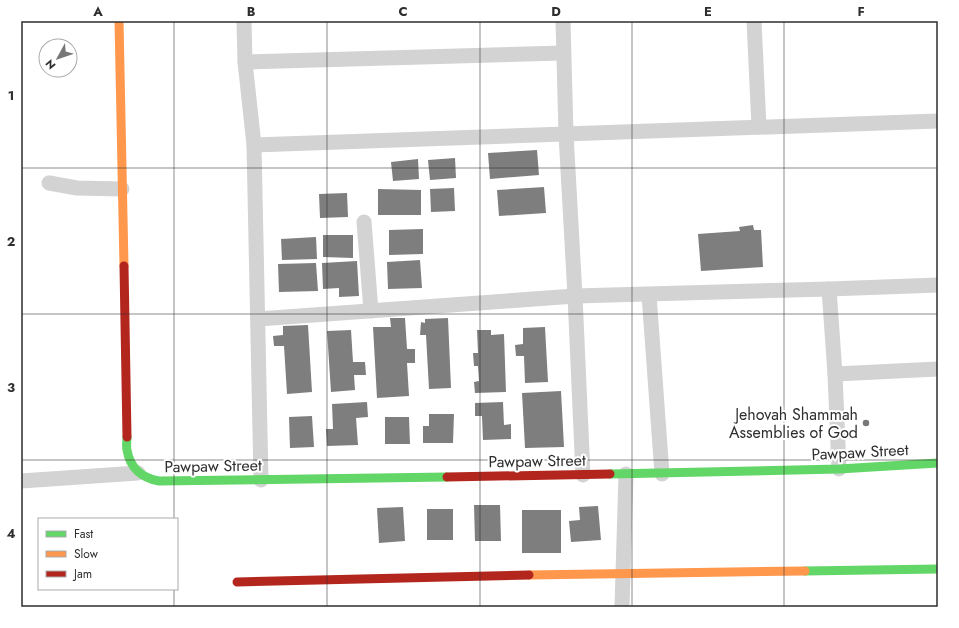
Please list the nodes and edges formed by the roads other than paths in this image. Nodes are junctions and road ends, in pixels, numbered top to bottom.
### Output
1 (119, 21) edge
2 (244, 21) edge
3 (563, 21) edge
4 (754, 21) edge
5 (563, 53) junction
6 (245, 62) junction
7 (938, 121) edge
8 (759, 127) junction
9 (566, 134) junction
10 (254, 145) junction
11 (49, 183) dead end
12 (122, 189) junction
13 (364, 222) dead end
14 (938, 285) edge
15 (829, 290) junction
16 (649, 295) junction
17 (575, 296) junction
18 (371, 310) junction
19 (258, 318) junction
20 (938, 369) edge
21 (835, 374) junction
22 (938, 463) edge
23 (839, 469) junction
24 (138, 473) junction
25 (626, 474) junction
26 (662, 474) junction
27 (584, 475) junction
28 (262, 480) junction
29 (21, 481) edge
30 (938, 569) edge
31 (622, 573) junction
32 (237, 582) dead end
33 (622, 607) edge

1 - 12 street
2 - 6 street
3 - 5 street
4 - 8 street
5 - 6 street
5 - 9 street
6 - 10 street
7 - 8 street
8 - 9 street
9 - 10 street
9 - 17 street
10 - 19 street
11 - 12 street
12 - 24 street
13 - 18 street
14 - 15 street
15 - 16 street
15 - 21 street
16 - 17 street
16 - 26 street
17 - 18 street
17 - 27 street
18 - 19 street
19 - 28 street
20 - 21 street
21 - 23 street
22 - 23 street, Pawpaw Street
23 - 26 street, Pawpaw Street
24 - 28 street, Pawpaw Street
24 - 29 street
25 - 26 street, Pawpaw Street
25 - 27 street, Pawpaw Street
25 - 31 street
27 - 28 street, Pawpaw Street
30 - 31 street
31 - 32 street
31 - 33 street

